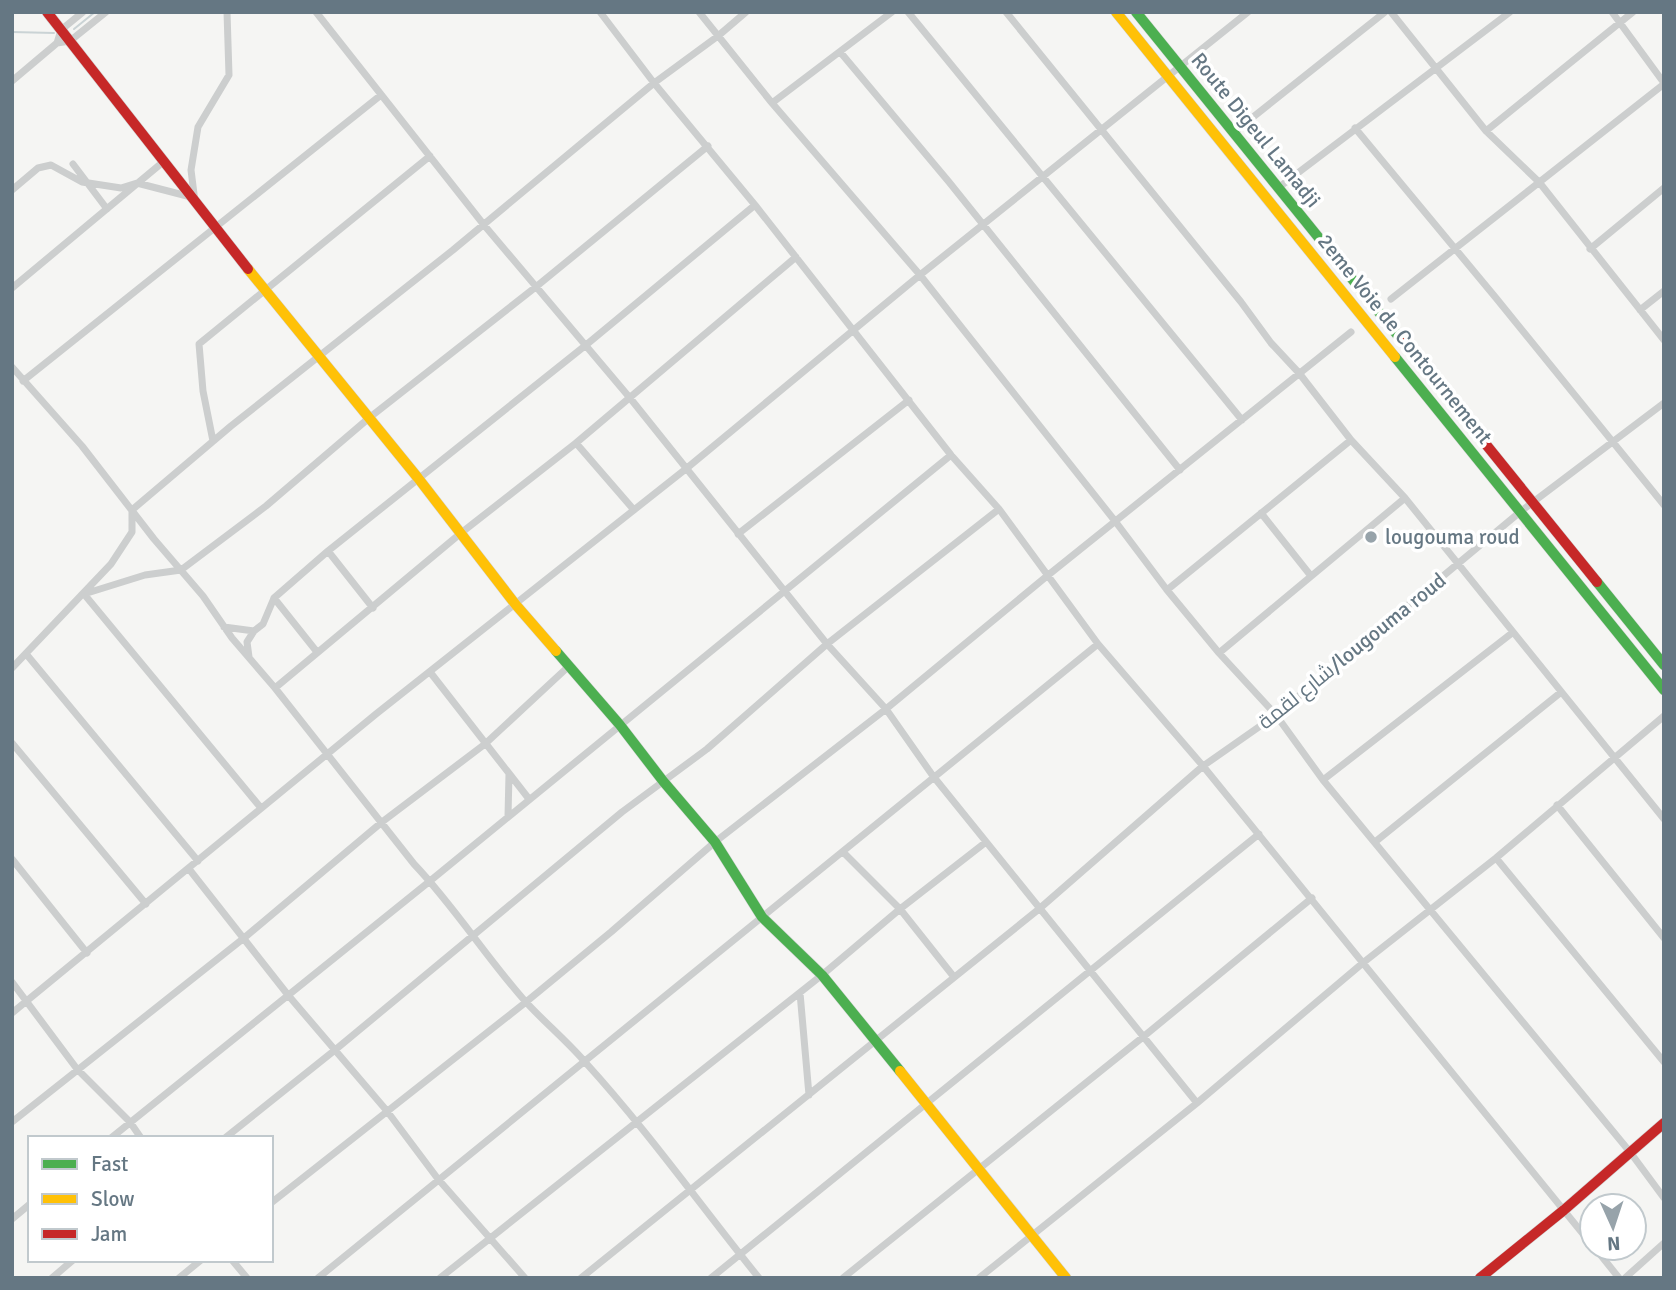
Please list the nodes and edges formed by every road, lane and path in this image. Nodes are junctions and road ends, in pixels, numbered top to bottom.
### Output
1 (47, 12) edge
2 (83, 12) edge
3 (106, 12) edge
4 (227, 12) edge
5 (316, 12) edge
6 (600, 12) edge
7 (699, 12) edge
8 (734, 12) edge
9 (746, 12) edge
10 (892, 12) edge
11 (908, 12) edge
12 (1006, 12) edge
13 (1116, 12) edge
14 (1136, 12) edge
15 (1248, 12) edge
16 (1385, 12) edge
17 (1391, 12) edge
18 (1510, 12) edge
19 (1612, 12) edge
20 (1633, 12) edge
21 (1620, 22) junction
22 (733, 24) junction
23 (61, 30) junction
24 (718, 36) junction
25 (70, 41) junction
26 (57, 43) junction
27 (841, 53) junction
28 (1180, 67) junction
29 (1437, 69) junction
30 (1169, 77) junction
31 (12, 80) edge
32 (654, 83) junction
33 (1664, 84) edge
34 (381, 95) junction
35 (772, 103) junction
36 (1354, 128) junction
37 (1102, 130) junction
38 (1486, 131) junction
39 (1233, 133) junction
40 (708, 146) junction
41 (430, 156) junction
42 (163, 162) junction
43 (73, 164) dead end
44 (1043, 178) junction
45 (1539, 182) junction
46 (87, 183) junction
47 (137, 183) junction
48 (1278, 188) junction
49 (1664, 188) edge
50 (12, 190) edge
51 (193, 200) junction
52 (755, 205) junction
53 (107, 209) junction
54 (484, 225) junction
55 (983, 225) junction
56 (214, 227) junction
57 (1455, 248) junction
58 (1590, 249) junction
59 (796, 257) junction
60 (920, 275) junction
61 (537, 286) junction
62 (12, 288) edge
63 (265, 289) junction
64 (1664, 291) edge
65 (1391, 299) dead end
66 (1640, 310) junction
67 (853, 331) junction
68 (1351, 332) dead end
69 (1664, 340) edge
70 (586, 345) junction
71 (319, 356) junction
72 (12, 367) edge
73 (1299, 373) junction
74 (23, 381) junction
75 (630, 398) junction
76 (909, 400) junction
77 (1664, 404) edge
78 (369, 418) junction
79 (1242, 420) junction
80 (1351, 440) junction
81 (213, 441) junction
82 (1612, 441) junction
83 (576, 443) junction
84 (951, 455) junction
85 (687, 468) junction
86 (1180, 470) junction
87 (418, 478) junction
88 (1405, 498) junction
89 (1532, 502) junction
90 (1664, 505) edge
91 (999, 509) junction
92 (132, 510) junction
93 (634, 510) junction
94 (1520, 512) junction
95 (1261, 513) junction
96 (1115, 521) junction
97 (461, 533) junction
98 (738, 534) junction
99 (328, 551) junction
100 (1458, 564) junction
101 (181, 570) junction
102 (1046, 576) junction
103 (1311, 576) junction
104 (1167, 590) junction
105 (785, 591) junction
106 (85, 594) junction
107 (274, 598) junction
108 (516, 605) junction
109 (373, 608) junction
110 (224, 627) junction
111 (254, 631) junction
112 (1511, 633) junction
113 (827, 644) junction
114 (1098, 644) junction
115 (317, 652) junction
116 (1219, 653) junction
117 (27, 655) junction
118 (249, 657) junction
119 (1664, 665) edge
120 (569, 666) junction
121 (12, 668) edge
122 (430, 672) junction
123 (275, 688) junction
124 (1664, 690) edge
125 (1560, 693) junction
126 (886, 709) junction
127 (1276, 715) junction
128 (1664, 716) edge
129 (620, 724) junction
130 (12, 743) edge
131 (485, 744) junction
132 (327, 754) junction
133 (1613, 757) junction
134 (1203, 766) junction
135 (509, 774) junction
136 (933, 776) junction
137 (1323, 780) junction
138 (663, 781) junction
139 (529, 799) junction
140 (1557, 805) junction
141 (261, 808) junction
142 (508, 816) junction
143 (1664, 819) edge
144 (382, 822) junction
145 (1259, 834) junction
146 (715, 842) junction
147 (986, 842) junction
148 (1375, 842) junction
149 (842, 852) junction
150 (1496, 858) junction
151 (12, 859) edge
152 (198, 861) junction
153 (189, 869) junction
154 (430, 881) junction
155 (1312, 898) junction
156 (146, 904) junction
157 (900, 909) junction
158 (1039, 909) junction
159 (1430, 909) junction
160 (762, 917) junction
161 (472, 937) junction
162 (244, 938) junction
163 (1664, 938) edge
164 (87, 953) junction
165 (1364, 962) junction
166 (1089, 970) junction
167 (822, 975) junction
168 (954, 977) junction
169 (12, 982) edge
170 (800, 993) junction
171 (288, 995) junction
172 (28, 1001) junction
173 (526, 1002) junction
174 (12, 1013) edge
175 (1143, 1037) junction
176 (877, 1041) junction
177 (335, 1050) junction
178 (585, 1061) junction
179 (1664, 1062) edge
180 (77, 1069) junction
181 (809, 1095) junction
182 (925, 1103) junction
183 (1197, 1103) junction
184 (387, 1111) junction
185 (12, 1122) edge
186 (130, 1122) junction
187 (635, 1122) junction
188 (1664, 1124) edge
189 (113, 1136) edge
190 (140, 1136) edge
191 (228, 1136) edge
192 (1630, 1152) junction
193 (979, 1169) junction
194 (438, 1179) junction
195 (691, 1190) junction
196 (1664, 1198) edge
197 (273, 1201) edge
198 (28, 1206) edge
199 (1564, 1210) junction
200 (12, 1219) edge
201 (1578, 1227) edge
202 (1031, 1235) junction
203 (489, 1237) junction
204 (1664, 1243) edge
205 (740, 1254) junction
206 (71, 1262) edge
207 (199, 1262) edge
208 (234, 1262) edge
209 (1606, 1262) edge
210 (51, 1278) edge
211 (179, 1278) edge
212 (247, 1278) edge
213 (318, 1278) edge
214 (440, 1278) edge
215 (525, 1278) edge
216 (581, 1278) edge
217 (711, 1278) edge
218 (759, 1278) edge
219 (843, 1278) edge
220 (979, 1278) edge
221 (1066, 1278) edge
222 (1480, 1278) edge
223 (1619, 1278) edge
224 (1625, 1278) edge

1 - 23 street
2 - 23 street
3 - 25 street
4 - 51 street
5 - 34 street
6 - 32 street
7 - 24 street
8 - 22 street
9 - 22 street
10 - 27 street
11 - 44 street
12 - 37 street
13 - 30 street, 2eme Voie de Contournement
14 - 28 street, Route Digeul Lamadji
15 - 28 street
16 - 39 street
17 - 29 street
18 - 29 street
19 - 21 street
20 - 21 street
21 - 33 street
21 - 38 street
22 - 24 street
23 - 25 street
23 - 26 street
24 - 32 street
24 - 35 street
25 - 26 street
25 - 42 street
26 - 31 street
27 - 35 street
27 - 55 street
28 - 30 street
28 - 39 street, Route Digeul Lamadji
29 - 36 street
29 - 38 street
30 - 37 street
30 - 94 street, 2eme Voie de Contournement
32 - 40 street
32 - 54 street
33 - 45 street
34 - 41 street
34 - 56 street
35 - 60 street
36 - 48 street
36 - 57 street
37 - 44 street
37 - 73 street
38 - 45 street
39 - 48 street, Route Digeul Lamadji
40 - 52 street
40 - 61 street
41 - 54 street
41 - 63 street
42 - 47 street
42 - 51 street
43 - 46 street
44 - 55 street
44 - 79 street
45 - 57 street
45 - 58 street
46 - 47 street
46 - 50 street
46 - 53 street
47 - 51 street
47 - 53 street
48 - 89 street, Route Digeul Lamadji
49 - 58 street
51 - 56 street
52 - 59 street
52 - 70 street
53 - 62 street
54 - 61 street
54 - 71 street
55 - 60 street
55 - 86 street
56 - 63 street
56 - 74 street
57 - 65 street
57 - 82 street
58 - 66 street
59 - 67 street
59 - 75 street
60 - 67 street
60 - 96 street
61 - 70 street
61 - 78 street
63 - 71 street
63 - 81 street
64 - 66 street
66 - 69 street
67 - 76 street
67 - 85 street
68 - 73 street
70 - 75 street
70 - 87 street
71 - 78 street
71 - 81 street
72 - 74 street
73 - 79 street
73 - 80 street
74 - 92 street
75 - 83 street
75 - 85 street
76 - 84 street
76 - 98 street
77 - 82 street, شارع لقمة/lougouma roud
78 - 87 street
78 - 101 street
79 - 86 street
80 - 88 street
80 - 95 street
81 - 92 street
82 - 89 street, شارع لقمة/lougouma roud
82 - 90 street
83 - 93 street
83 - 97 street
84 - 91 street
84 - 105 street
85 - 93 street
85 - 98 street
86 - 96 street
87 - 97 street
87 - 99 street
88 - 100 street
88 - 103 street
89 - 94 street, شارع لقمة/lougouma roud
89 - 119 street, Route Digeul Lamadji
91 - 102 street
91 - 113 street
92 - 101 street
92 - 106 street
93 - 108 street
94 - 100 street, شارع لقمة/lougouma roud
94 - 124 street, 2eme Voie de Contournement
95 - 103 street
95 - 104 street
96 - 102 street
96 - 104 street
97 - 108 street
97 - 109 street
98 - 105 street
99 - 107 street
99 - 109 street
100 - 112 street
100 - 127 street, شارع لقمة/lougouma roud
101 - 106 street
101 - 110 street
102 - 114 street
102 - 126 street
103 - 116 street
104 - 116 street
105 - 113 street
105 - 129 street
106 - 117 street
106 - 141 street
107 - 111 street
107 - 115 street
108 - 120 street
108 - 122 street
109 - 115 street
110 - 111 street
110 - 118 street
111 - 118 street
112 - 125 street
112 - 137 street
113 - 126 street
113 - 138 street
114 - 134 street
114 - 136 street
115 - 123 street
116 - 127 street
117 - 121 street
117 - 152 street
118 - 123 street
120 - 129 street
120 - 131 street
122 - 131 street
122 - 132 street
123 - 132 street
125 - 133 street
125 - 148 street
126 - 136 street
126 - 146 street
127 - 134 street, شارع لقمة/lougouma roud
127 - 137 street
128 - 133 street
129 - 138 street
129 - 139 street
130 - 156 street
131 - 135 street
131 - 144 street
132 - 141 street
132 - 144 street
133 - 140 street
133 - 143 street
134 - 145 street
134 - 158 street, شارع لقمة/lougouma roud
135 - 139 street
135 - 142 street
136 - 147 street
136 - 149 street
137 - 148 street
138 - 146 street
138 - 161 street
139 - 142 street
140 - 150 street
140 - 163 street
141 - 152 street
142 - 154 street
144 - 154 street
144 - 162 street
145 - 155 street
145 - 166 street
146 - 160 street
146 - 173 street
147 - 157 street
147 - 158 street
148 - 159 street
149 - 157 street
149 - 160 street
150 - 159 street
150 - 179 street
151 - 164 street
152 - 153 street
153 - 156 street
153 - 162 street
154 - 161 street
154 - 171 street
155 - 165 street
155 - 175 street
156 - 164 street
157 - 167 street
157 - 168 street
158 - 166 street
158 - 168 street, شارع لقمة/lougouma roud
159 - 165 street
159 - 192 street
160 - 167 street
160 - 178 street
161 - 173 street
161 - 177 street
162 - 171 street
162 - 180 street
164 - 172 street
165 - 183 street
165 - 199 street
166 - 175 street
166 - 182 street
167 - 170 street
167 - 176 street
168 - 176 street, شارع لقمة/lougouma roud
169 - 172 street
170 - 181 street
170 - 187 street
171 - 177 street
171 - 186 street
172 - 174 street
172 - 180 street
173 - 178 street
173 - 184 street
175 - 183 street
175 - 193 street
176 - 181 street, شارع لقمة/lougouma roud
176 - 182 street
177 - 184 street
177 - 191 street
178 - 187 street
178 - 194 street
180 - 185 street
180 - 186 street
181 - 195 street, شارع لقمة/lougouma roud
182 - 193 street
182 - 205 street
183 - 202 street
184 - 194 street
184 - 197 street
186 - 189 street
186 - 190 street
187 - 195 street
187 - 203 street
188 - 192 street
192 - 196 street
192 - 199 street
193 - 202 street
193 - 219 street
194 - 203 street
194 - 213 street
195 - 205 street
195 - 216 street, شارع لقمة/lougouma roud
198 - 200 street
199 - 201 street
199 - 222 street
202 - 220 street
202 - 221 street
203 - 214 street
203 - 215 street
204 - 224 street
205 - 217 street
205 - 218 street
206 - 210 street
207 - 211 street
208 - 212 street
209 - 223 street

